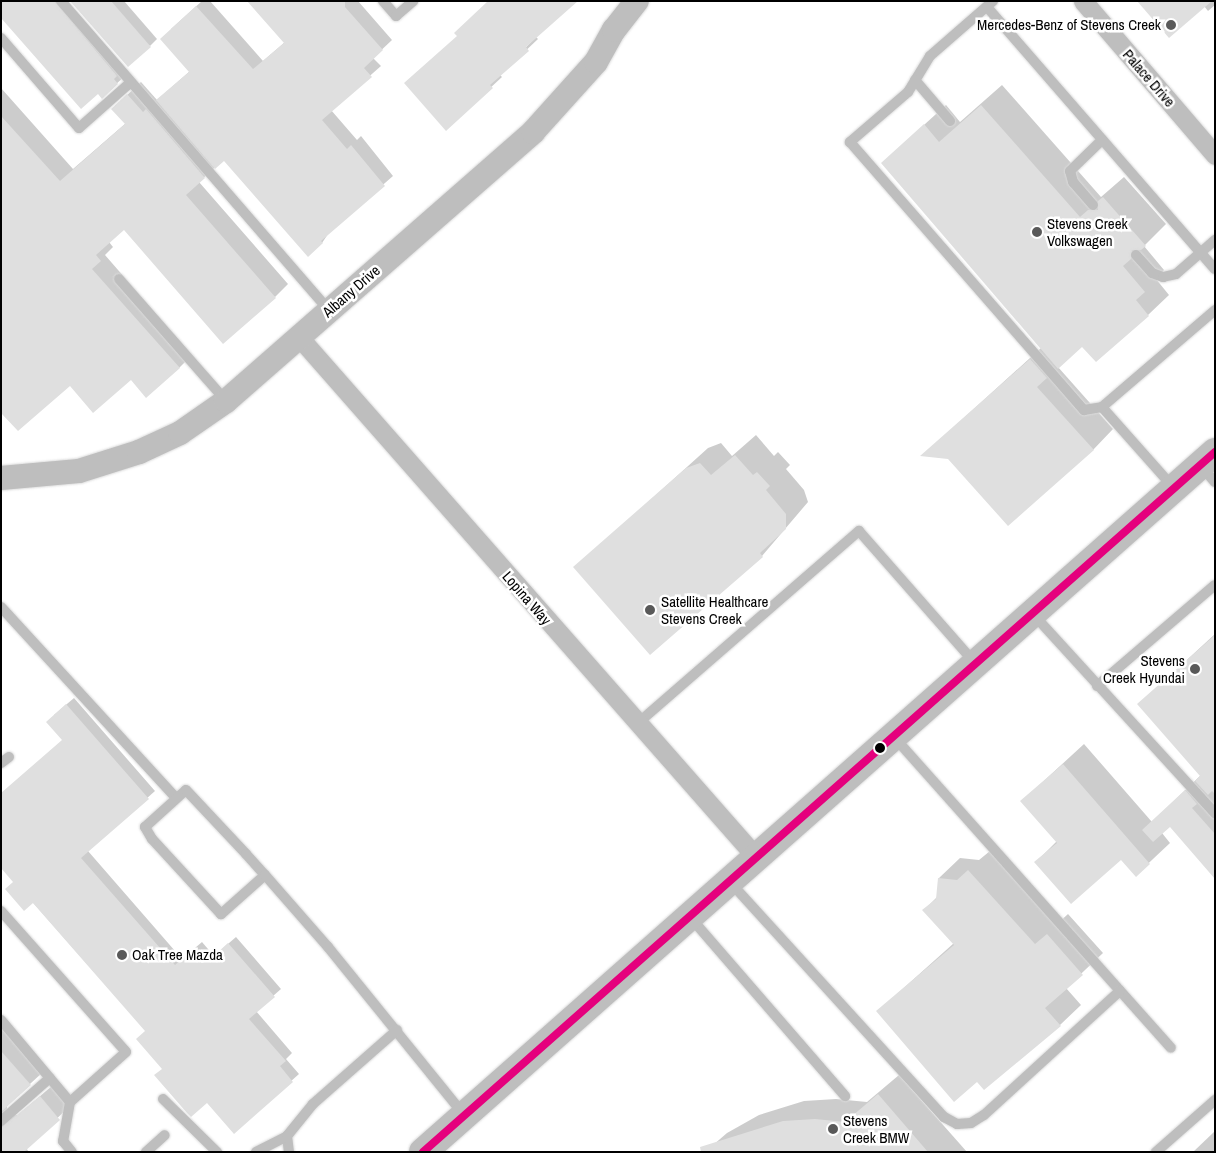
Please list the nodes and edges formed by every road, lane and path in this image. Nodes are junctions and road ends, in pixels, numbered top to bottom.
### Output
1 (61, 1) edge
2 (383, 1) edge
3 (413, 1) edge
4 (637, 1) edge
5 (1083, 1) edge
6 (990, 4) edge
7 (1, 38) edge
8 (915, 80) junction
9 (131, 82) junction
10 (950, 121) dead end
11 (1102, 140) junction
12 (1215, 155) edge
13 (1093, 205) dead end
14 (1215, 240) edge
15 (1200, 253) junction
16 (1136, 255) dead end
17 (1215, 270) edge
18 (120, 279) dead end
19 (330, 310) junction
20 (1215, 310) edge
21 (299, 337) junction
22 (226, 401) junction
23 (1102, 407) junction
24 (1210, 467) edge
25 (1, 478) edge
26 (1174, 488) junction
27 (1215, 585) edge
28 (1, 607) edge
29 (1032, 613) junction
30 (975, 664) junction
31 (1098, 686) junction
32 (638, 723) junction
33 (893, 736) junction
34 (176, 798) junction
35 (1215, 813) edge
36 (756, 857) junction
37 (265, 875) junction
38 (729, 881) junction
39 (1, 911) edge
40 (689, 916) junction
41 (1120, 991) junction
42 (1, 1020) edge
43 (397, 1030) junction
44 (1171, 1048) dead end
45 (50, 1078) junction
46 (845, 1096) dead end
47 (163, 1099) dead end
48 (1215, 1100) edge
49 (70, 1102) junction
50 (464, 1114) junction
51 (1, 1121) edge
52 (165, 1135) dead end
53 (287, 1136) junction
54 (72, 1152) edge
55 (146, 1152) edge
56 (217, 1152) edge
57 (256, 1152) edge
58 (289, 1152) edge
59 (423, 1152) edge
60 (1156, 1152) edge

1 - 9 lane
2 - 3 lane
4 - 19 street, Albany Drive
5 - 12 street, Palace Drive
6 - 8 lane
6 - 11 lane
7 - 9 lane
8 - 10 lane
8 - 23 lane
9 - 19 lane
11 - 13 lane
11 - 15 lane
14 - 15 lane
15 - 16 lane
15 - 17 lane
18 - 22 lane
19 - 21 street, Albany Drive
20 - 23 lane
21 - 22 street, Albany Drive
21 - 32 street, Lopina Way
22 - 25 street, Albany Drive
23 - 26 lane
24 - 26 main road
26 - 29 main road
27 - 31 lane
28 - 34 lane
29 - 30 main road
29 - 31 lane
30 - 32 lane
30 - 33 main road
31 - 35 lane
32 - 36 street, Lopina Way
33 - 36 main road
33 - 41 lane
34 - 37 lane
34 - 37 lane
36 - 38 main road
37 - 43 lane
38 - 40 main road
38 - 41 lane
39 - 49 lane
40 - 46 lane
40 - 50 main road
41 - 44 lane
42 - 45 lane
43 - 50 lane
43 - 53 lane
45 - 49 lane
45 - 51 lane
47 - 56 lane
48 - 60 lane
49 - 54 lane
50 - 59 main road
52 - 55 lane
53 - 57 lane
53 - 58 lane

